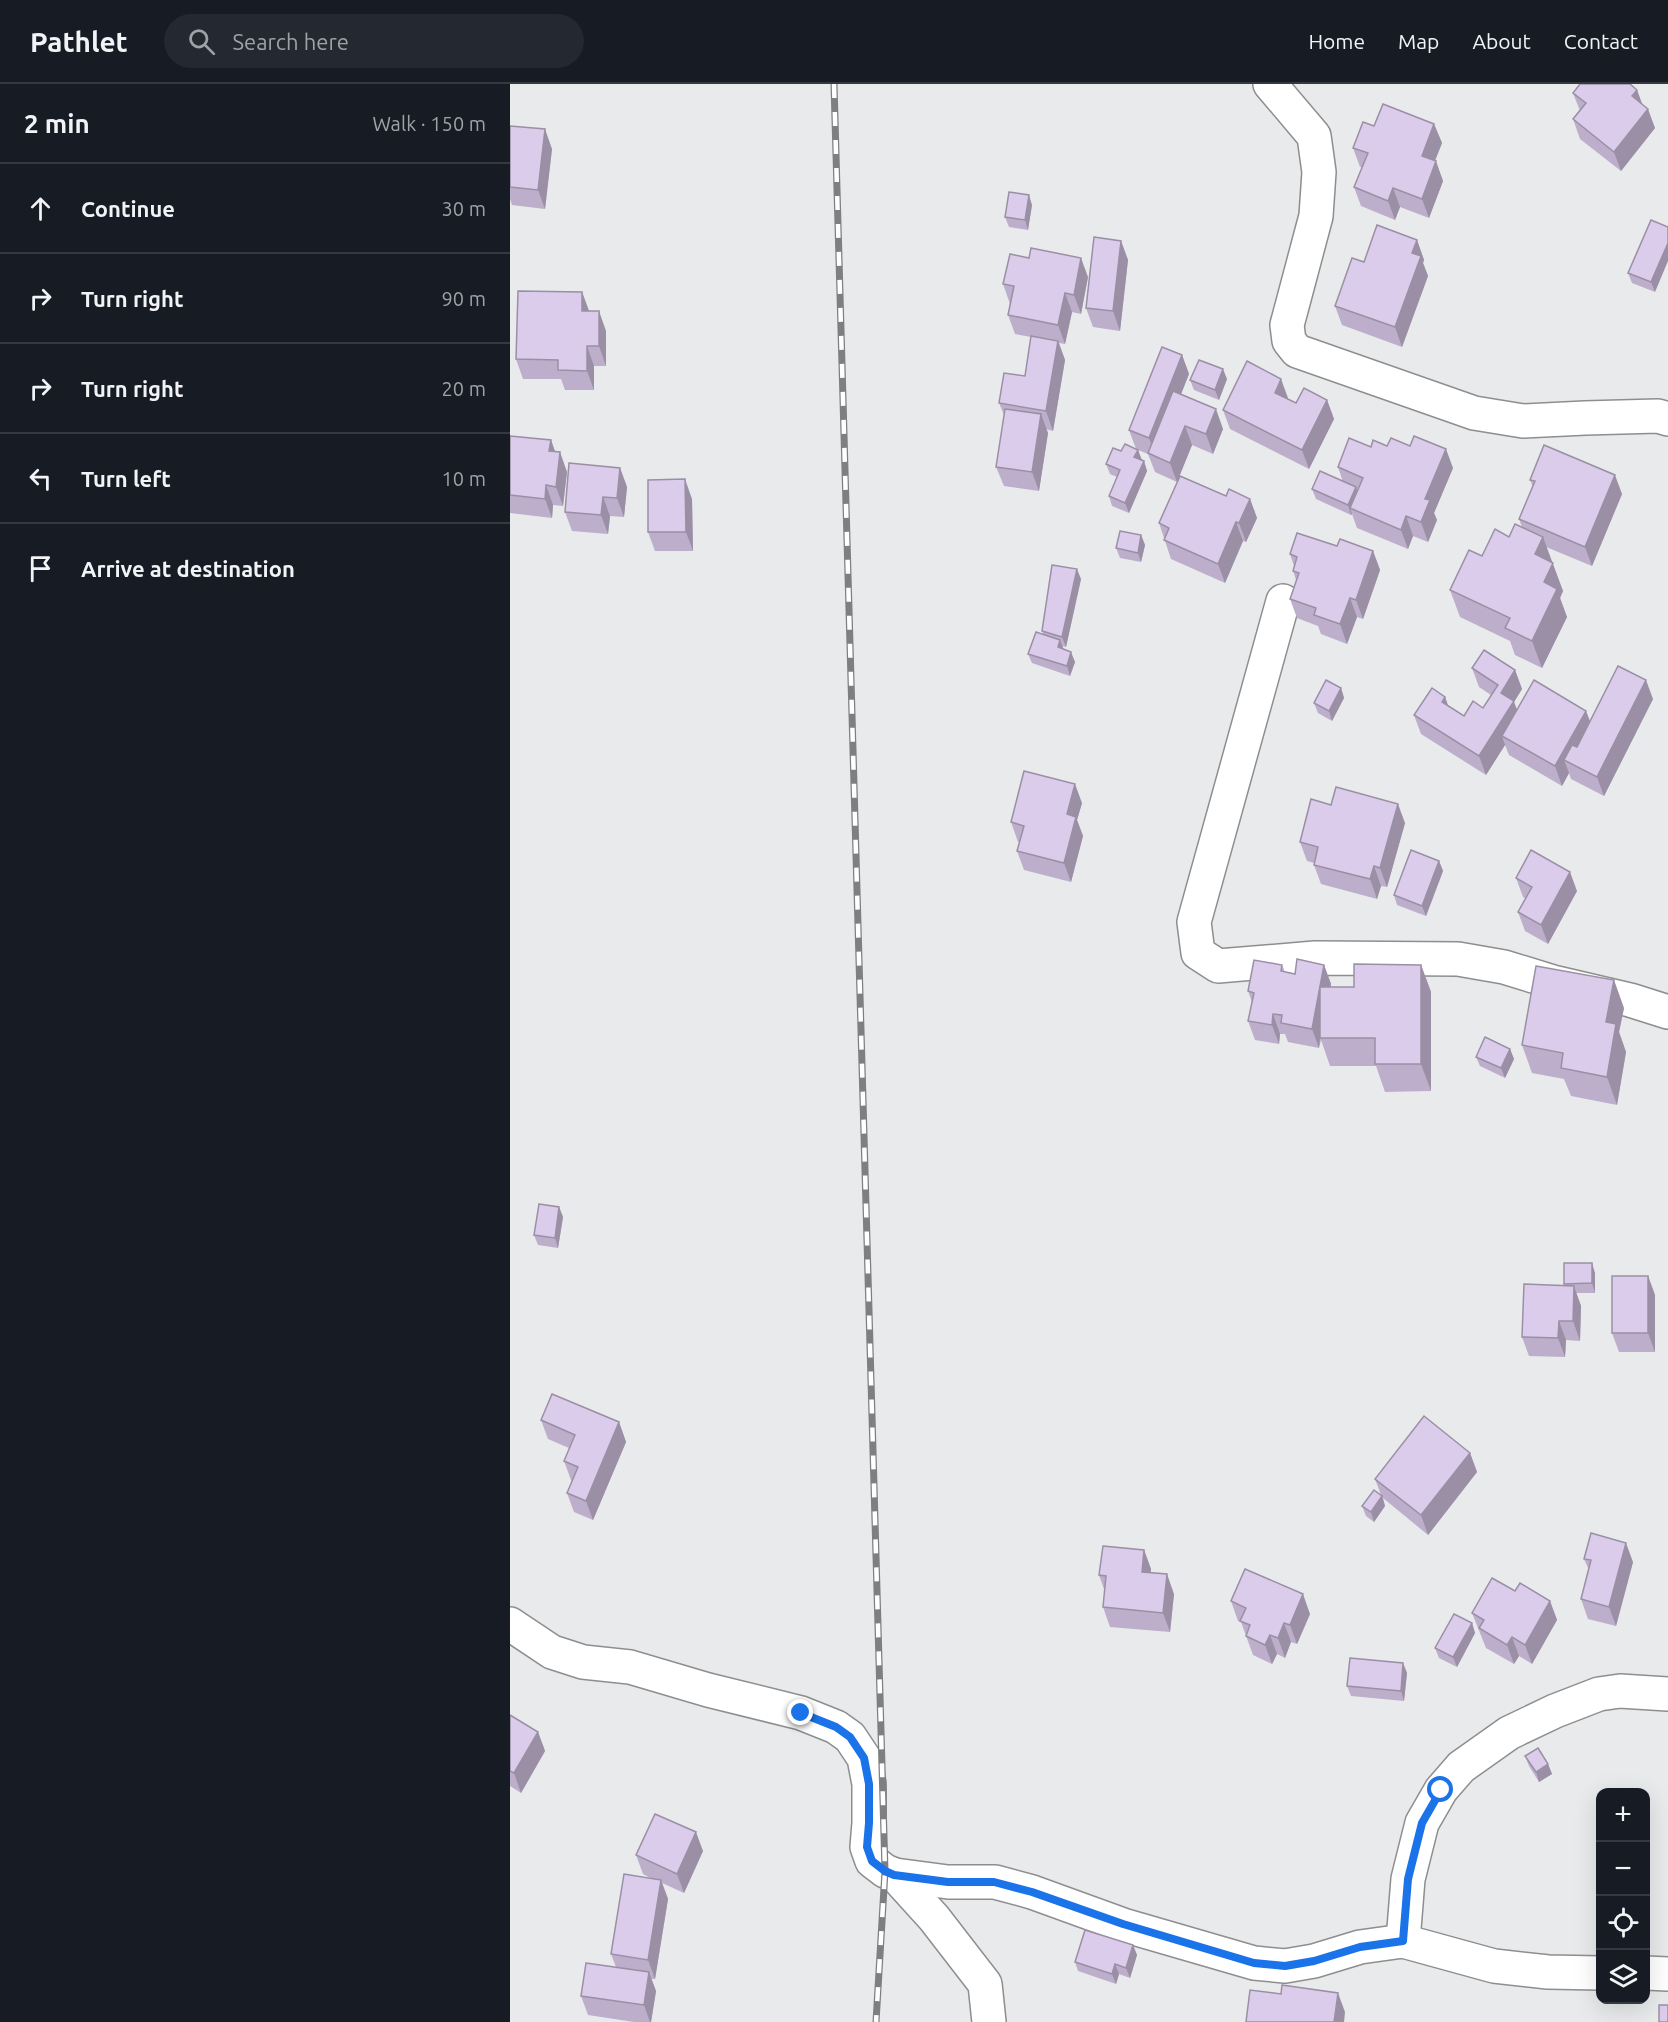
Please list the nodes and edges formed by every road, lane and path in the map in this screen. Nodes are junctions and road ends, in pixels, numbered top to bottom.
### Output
1 (1270, 84) edge
2 (1668, 419) edge
3 (1283, 601) dead end
4 (1668, 1012) edge
5 (510, 1624) edge
6 (1668, 1694) edge
7 (894, 1875) junction
8 (1403, 1941) junction
9 (1596, 1972) edge
10 (1650, 1973) edge
11 (1668, 1974) edge
12 (989, 2022) edge

1 - 2 street
3 - 4 street
5 - 7 street
6 - 8 street
7 - 8 street
7 - 12 street
8 - 9 street
10 - 11 street

